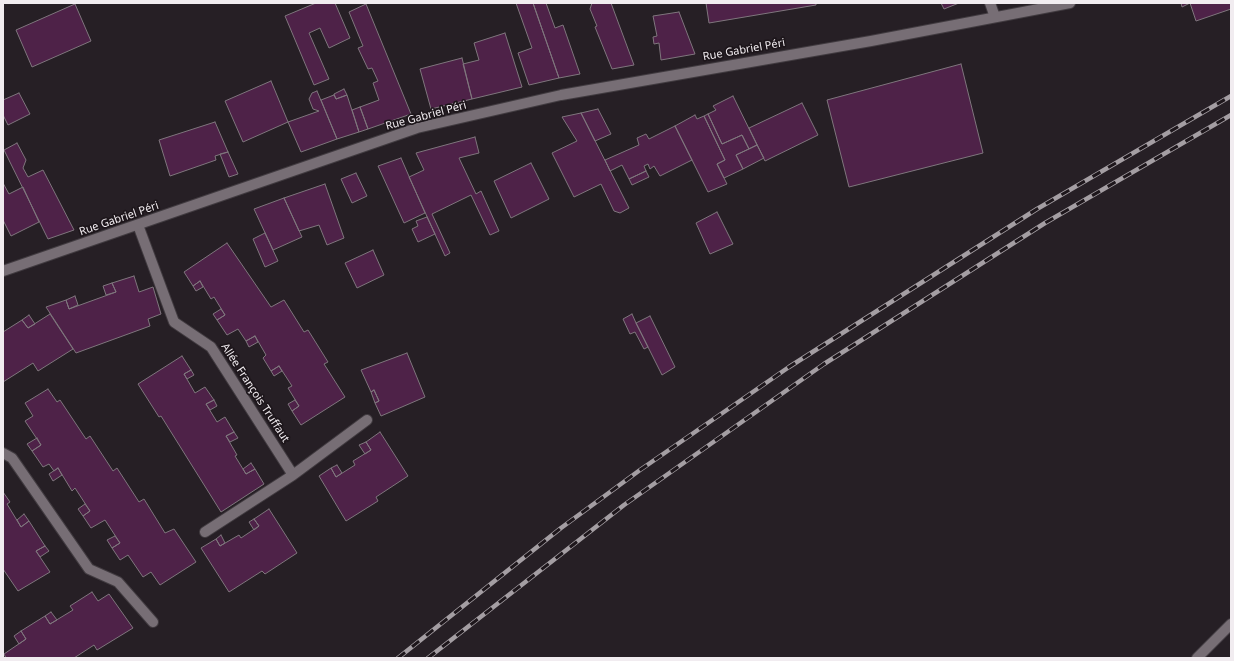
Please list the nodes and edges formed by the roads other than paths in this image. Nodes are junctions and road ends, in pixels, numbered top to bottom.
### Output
1 (990, 3) edge
2 (1070, 3) edge
3 (996, 17) junction
4 (138, 225) junction
5 (3, 272) edge
6 (367, 420) dead end
7 (3, 453) edge
8 (293, 475) junction
9 (205, 532) dead end
10 (153, 622) dead end
11 (1231, 624) edge
12 (1197, 658) edge

1 - 3 street
2 - 3 street, Rue Gabriel Péri
3 - 4 street, Rue Gabriel Péri
4 - 5 street, Rue Gabriel Péri
4 - 8 street, Allée François Truffaut
6 - 8 street
7 - 10 street
8 - 9 street
11 - 12 street

